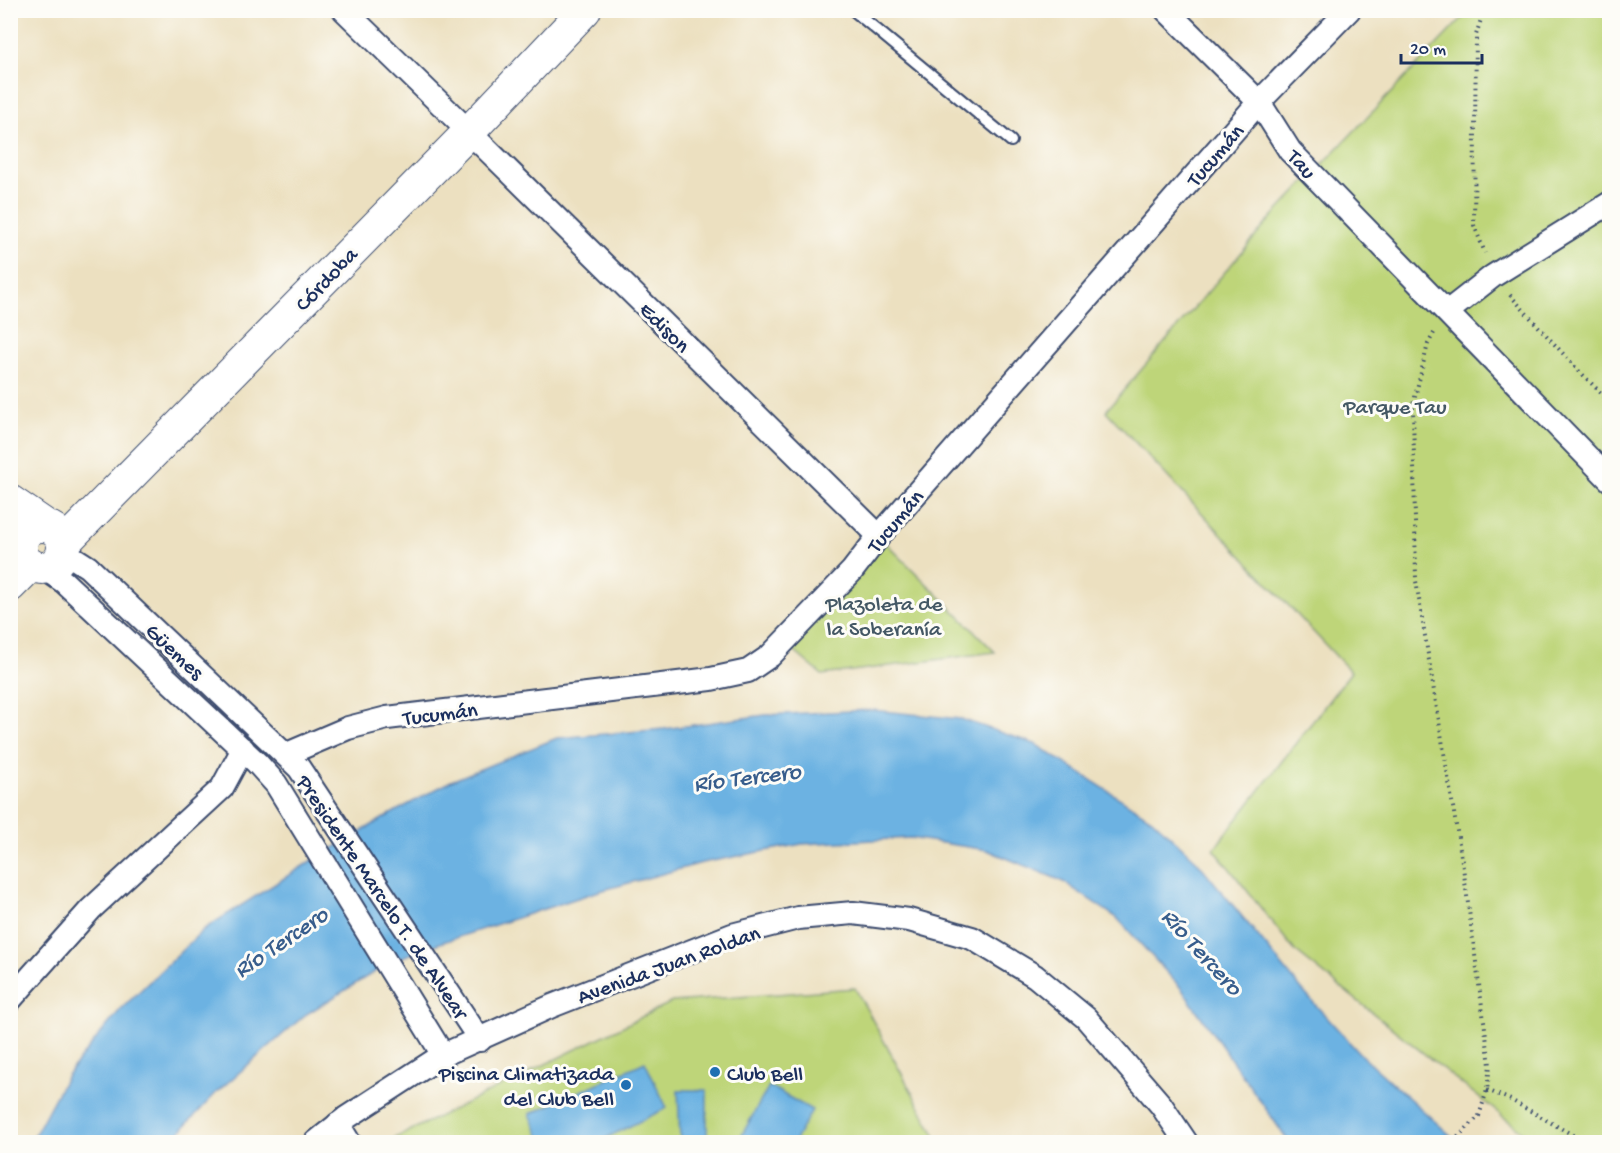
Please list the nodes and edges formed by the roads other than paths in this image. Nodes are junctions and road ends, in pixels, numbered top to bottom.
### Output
1 (344, 10) edge
2 (556, 10) edge
3 (585, 10) edge
4 (853, 10) edge
5 (1166, 10) edge
6 (1349, 10) edge
7 (1259, 102) junction
8 (462, 124) junction
9 (1011, 141) dead end
10 (1610, 203) edge
11 (1447, 312) junction
12 (1610, 480) edge
13 (10, 501) edge
14 (879, 536) junction
15 (38, 550) edge
16 (287, 754) junction
17 (250, 756) junction
18 (10, 1000) edge
19 (480, 1040) junction
20 (443, 1055) junction
21 (344, 1133) edge
22 (316, 1143) edge
23 (1186, 1143) edge

1 - 8 street, Edison
2 - 8 street, Córdoba
3 - 8 street, Córdoba
4 - 9 lane
5 - 7 street, Tau
6 - 7 street, Tucumán
7 - 11 street, Tau
7 - 14 street, Tucumán
8 - 14 street, Edison
8 - 15 street, Córdoba
10 - 11 street
11 - 12 street, Tau
13 - 15 street
14 - 16 street, Tucumán
15 - 16 street, Güemes
15 - 17 street, Güemes
16 - 19 street, Presidente Marcelo T. de Alvear
17 - 18 street
17 - 20 street, Presidente Marcelo T. de Alvear
19 - 20 street, Avenida Juan Roldan
19 - 23 street, Avenida Juan Roldan
20 - 21 street, Avenida Juan Roldan
21 - 22 street, Avenida Juan Roldan

